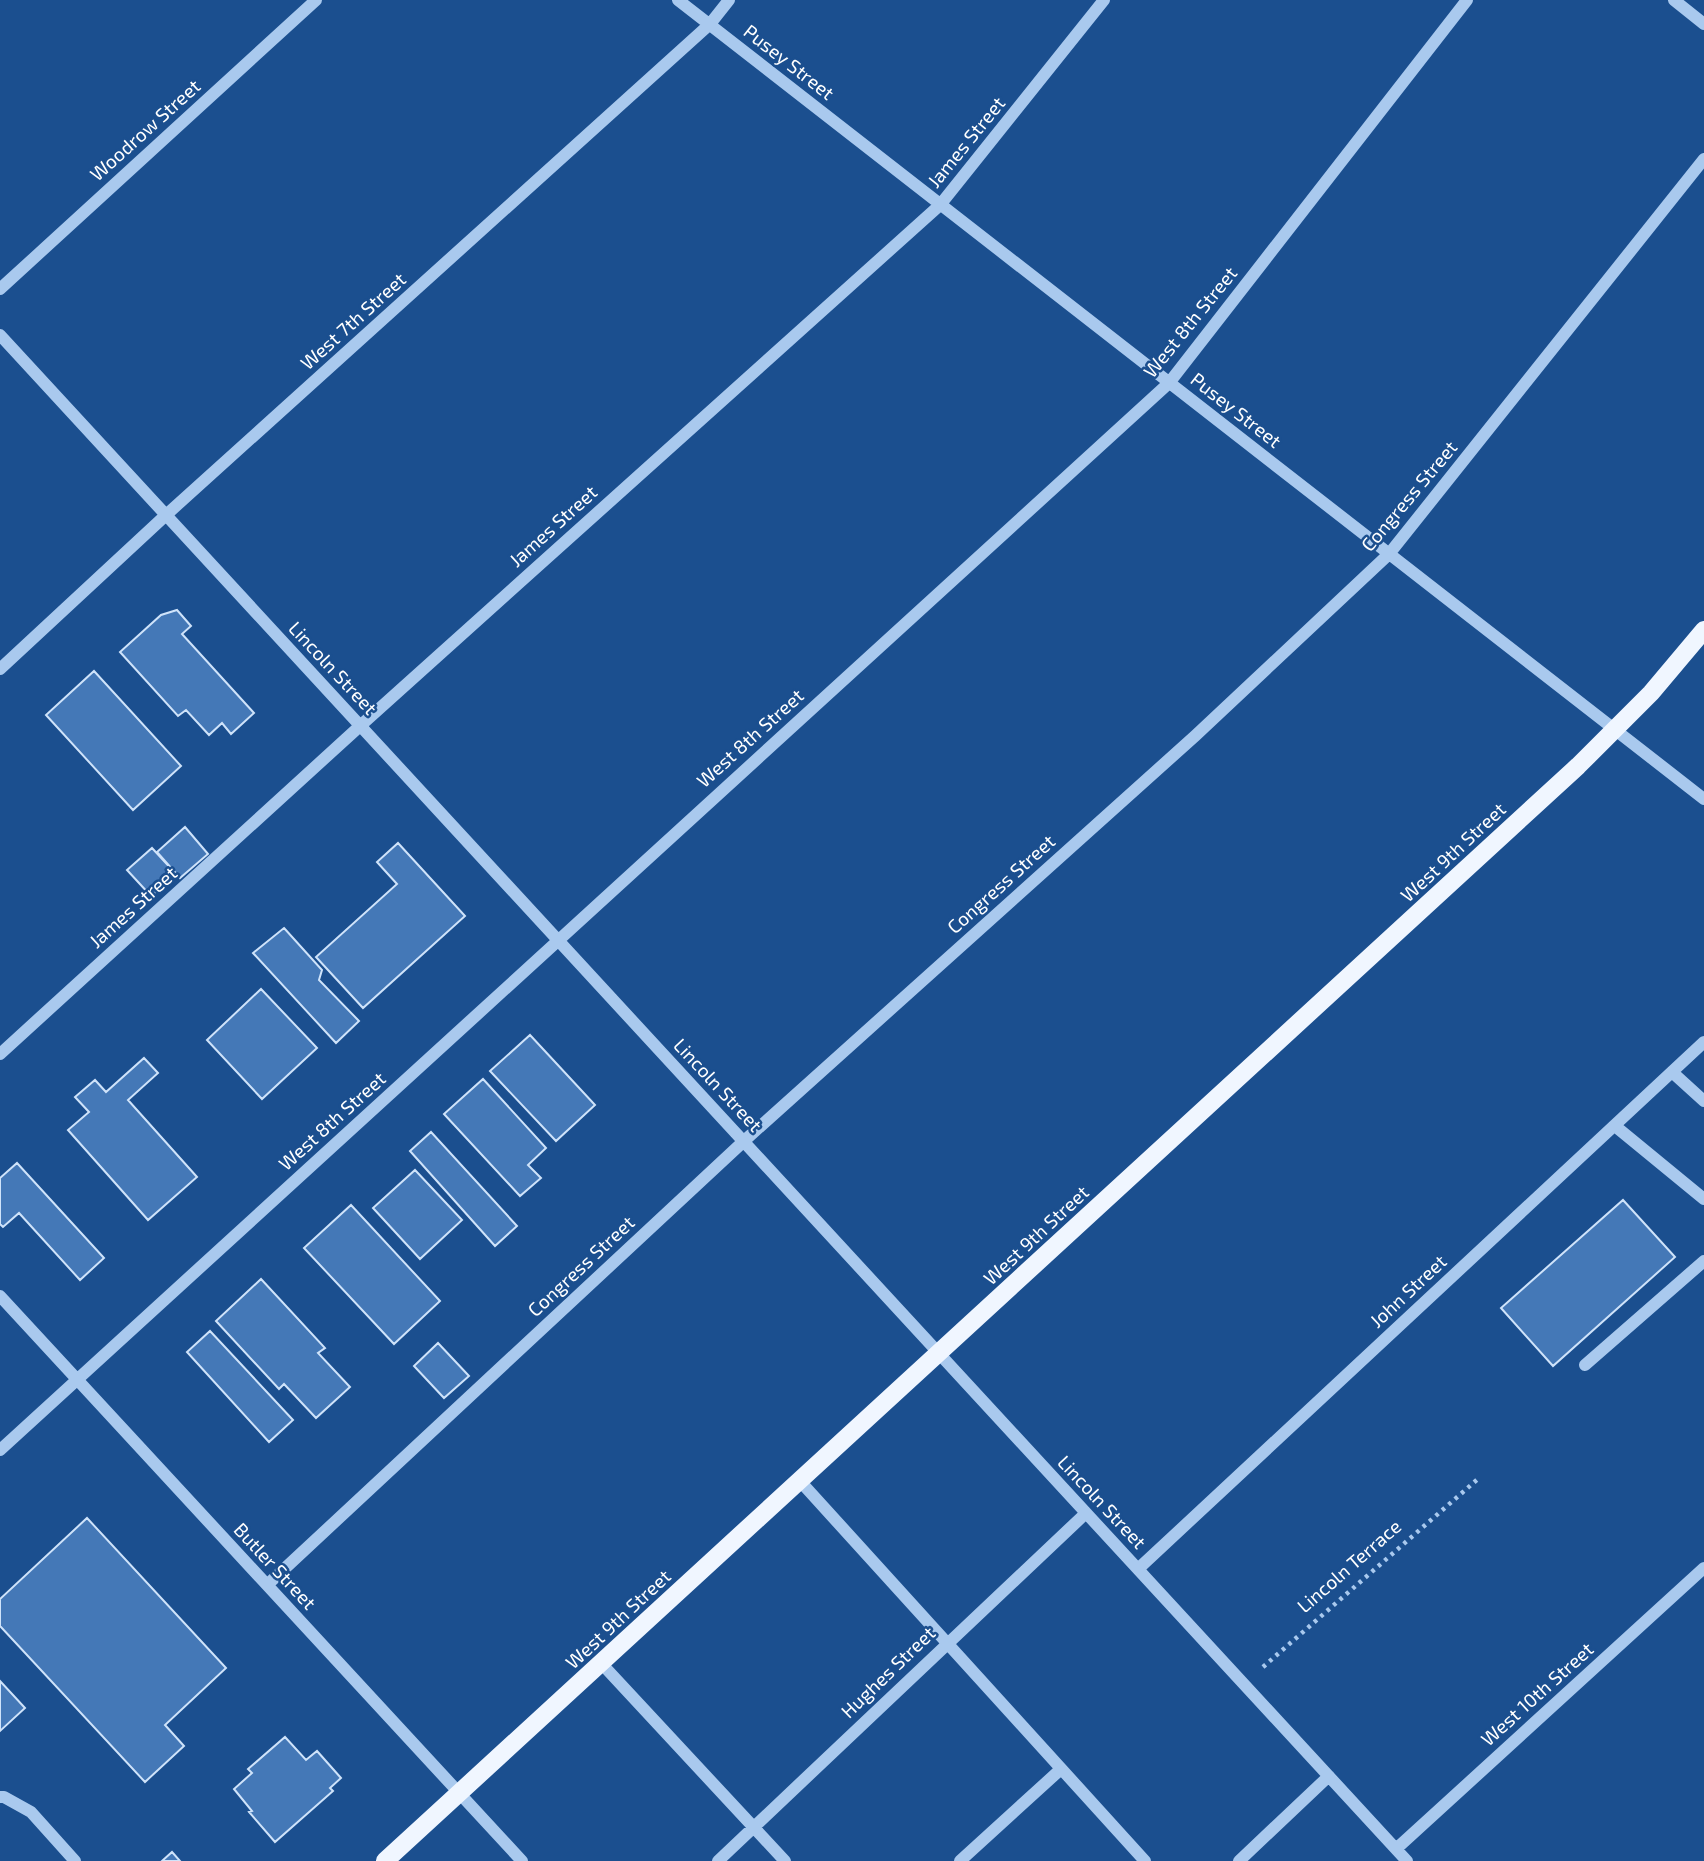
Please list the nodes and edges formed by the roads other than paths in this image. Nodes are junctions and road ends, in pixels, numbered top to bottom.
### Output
1 (316, 0) edge
2 (678, 0) edge
3 (729, 0) edge
4 (1104, 0) edge
5 (1467, 0) edge
6 (1674, 0) edge
7 (710, 24) junction
8 (1704, 24) edge
9 (1704, 159) edge
10 (940, 205) junction
11 (0, 289) edge
12 (0, 335) edge
13 (1169, 383) junction
14 (166, 516) junction
15 (1389, 554) junction
16 (1704, 630) edge
17 (0, 669) edge
18 (360, 726) junction
19 (1615, 730) junction
20 (1704, 799) edge
21 (558, 940) junction
22 (1704, 1042) edge
23 (0, 1054) edge
24 (1672, 1072) junction
25 (1704, 1101) edge
26 (1615, 1126) junction
27 (744, 1141) junction
28 (1704, 1199) edge
29 (1704, 1261) edge
30 (0, 1296) edge
31 (939, 1353) junction
32 (1585, 1366) dead end
33 (77, 1379) junction
34 (0, 1450) edge
35 (800, 1481) junction
36 (1086, 1513) junction
37 (1704, 1568) edge
38 (1138, 1569) junction
39 (267, 1585) junction
40 (946, 1644) junction
41 (601, 1663) junction
42 (1061, 1769) junction
43 (1329, 1776) junction
44 (459, 1793) junction
45 (0, 1797) edge
46 (753, 1827) junction
47 (1396, 1849) junction
48 (75, 1861) edge
49 (385, 1861) edge
50 (522, 1861) edge
51 (718, 1861) edge
52 (785, 1861) edge
53 (960, 1861) edge
54 (1145, 1861) edge
55 (1239, 1861) edge
56 (1407, 1861) edge

1 - 11 street, Woodrow Street
2 - 7 street, Pusey Street
3 - 7 street, West 7th Street
4 - 10 street, James Street
5 - 13 street, West 8th Street
6 - 8 street
7 - 10 street, Pusey Street
7 - 14 street, West 7th Street
9 - 15 street, Congress Street
10 - 13 street, Pusey Street
10 - 18 street, James Street
12 - 14 street, Lincoln Street
13 - 15 street, Pusey Street
13 - 21 street, West 8th Street
14 - 17 street, West 7th Street
14 - 18 street, Lincoln Street
15 - 19 street, Pusey Street
15 - 27 street, Congress Street
16 - 19 main road, West 9th Street
18 - 21 street, Lincoln Street
18 - 23 street, James Street
19 - 20 street, Pusey Street
19 - 31 main road, West 9th Street
21 - 27 street, Lincoln Street
21 - 33 street, West 8th Street
22 - 24 street, John Street
24 - 25 street
24 - 26 street, John Street
26 - 28 street
26 - 38 street, John Street
27 - 31 street, Lincoln Street
27 - 39 street, Congress Street
29 - 32 street
30 - 33 street, Butler Street
31 - 35 main road, West 9th Street
31 - 36 street, Lincoln Street
33 - 34 street, West 8th Street
33 - 39 street, Butler Street
35 - 40 street
35 - 41 main road, West 9th Street
36 - 38 street, Lincoln Street
36 - 40 street, Hughes Street
37 - 47 street, West 10th Street
38 - 43 street, Lincoln Street
39 - 44 street, Butler Street
40 - 42 street
40 - 46 street, Hughes Street
41 - 44 main road, West 9th Street
41 - 46 street
42 - 53 street
42 - 54 street
43 - 47 street, Lincoln Street
43 - 55 street
44 - 49 main road, West 9th Street
44 - 50 street, Butler Street
45 - 48 street
46 - 51 street, Hughes Street
46 - 52 street
47 - 56 street, Lincoln Street

